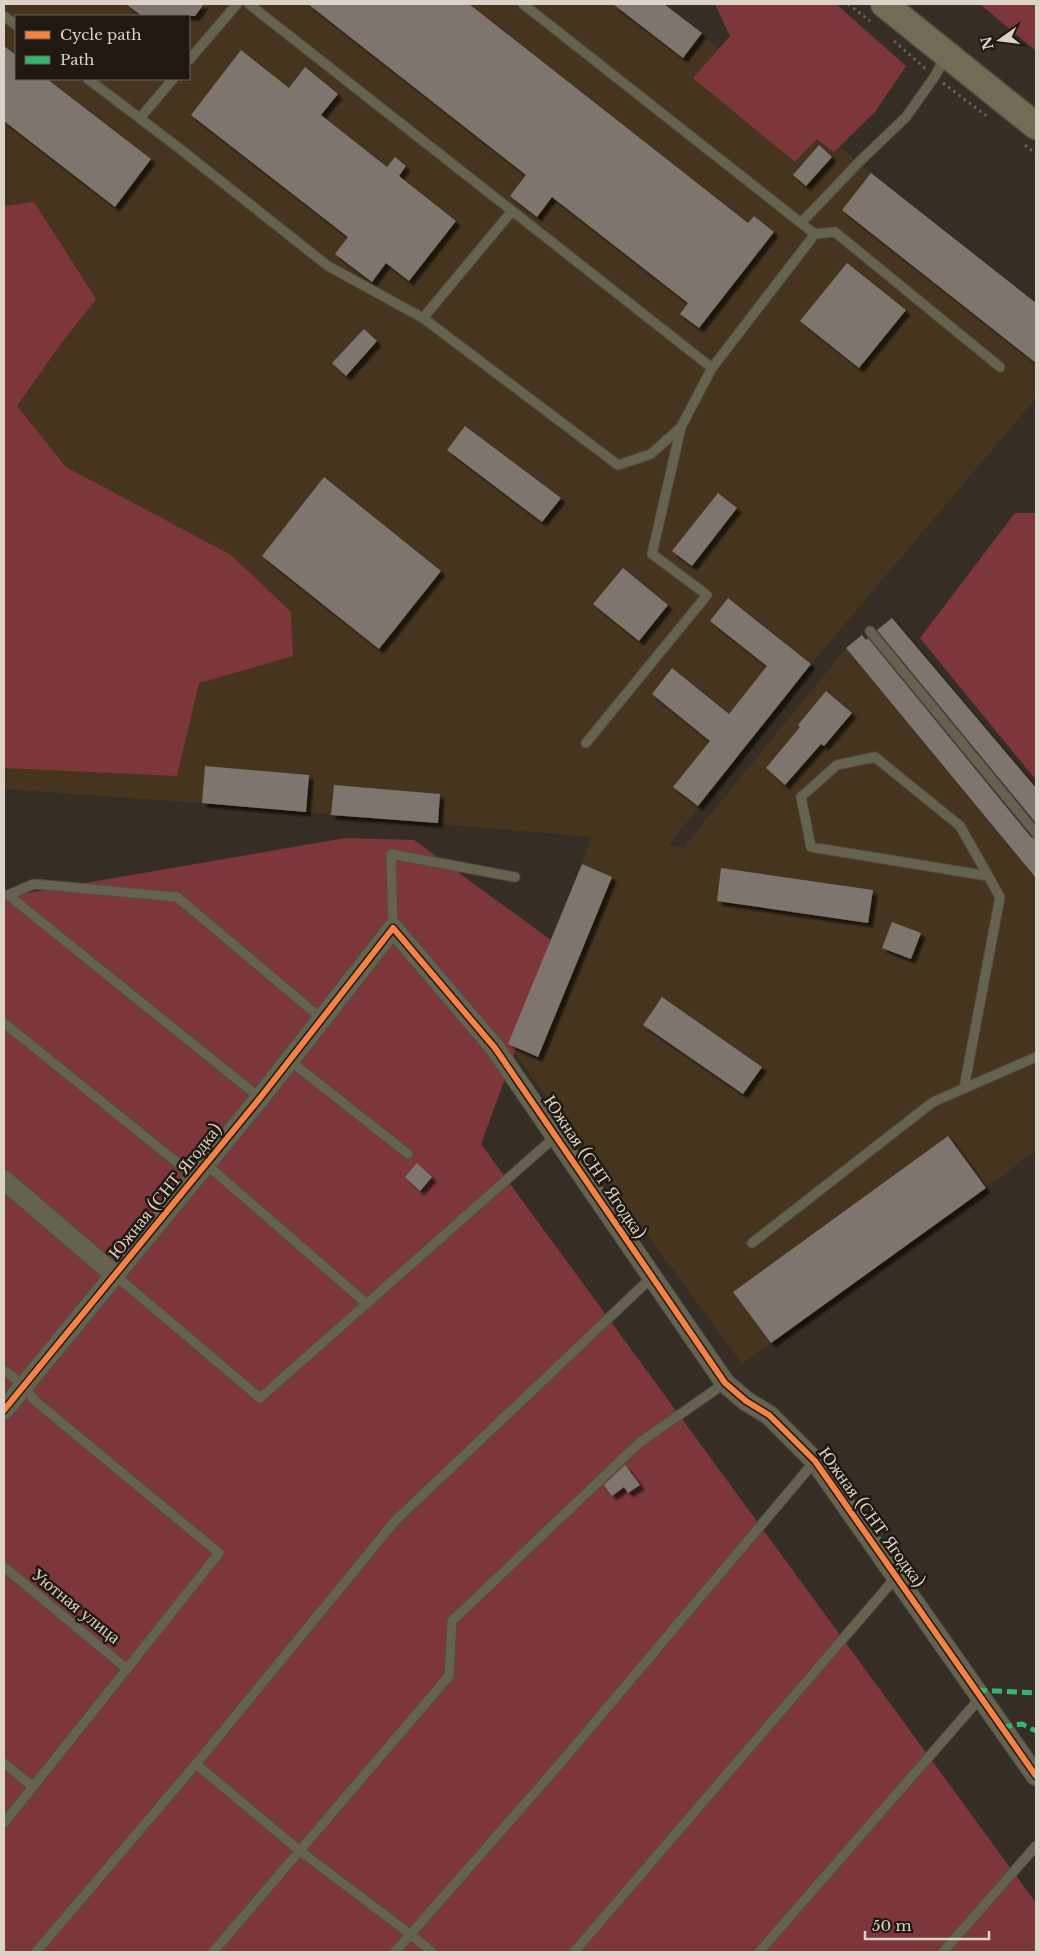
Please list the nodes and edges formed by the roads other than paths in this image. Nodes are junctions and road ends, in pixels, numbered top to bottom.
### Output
1 (237, 4) edge
2 (249, 4) edge
3 (523, 4) edge
4 (884, 4) edge
5 (4, 16) edge
6 (15, 24) edge
7 (948, 54) junction
8 (190, 59) edge
9 (89, 80) edge
10 (172, 80) edge
11 (140, 118) junction
12 (1036, 126) edge
13 (512, 211) junction
14 (801, 223) junction
15 (816, 234) junction
16 (424, 318) junction
17 (1000, 367) dead end
18 (712, 368) junction
19 (681, 427) junction
20 (870, 631) dead end
21 (586, 744) dead end
22 (1036, 832) edge
23 (988, 876) junction
24 (515, 877) dead end
25 (6, 895) edge
26 (393, 928) junction
27 (322, 1019) junction
28 (4, 1022) edge
29 (1036, 1057) edge
30 (289, 1060) junction
31 (964, 1088) junction
32 (260, 1098) junction
33 (556, 1136) junction
34 (408, 1154) dead end
35 (200, 1171) junction
36 (4, 1180) edge
37 (752, 1242) dead end
38 (116, 1276) junction
39 (652, 1277) junction
40 (366, 1304) junction
41 (4, 1370) edge
42 (725, 1383) junction
43 (24, 1386) junction
44 (4, 1410) edge
45 (815, 1461) junction
46 (4, 1568) edge
47 (897, 1576) junction
48 (127, 1669) junction
49 (981, 1697) junction
50 (4, 1763) edge
51 (196, 1764) junction
52 (1036, 1776) edge
53 (33, 1786) junction
54 (4, 1823) edge
55 (1036, 1846) edge
56 (300, 1852) junction
57 (410, 1934) junction
58 (36, 1952) edge
59 (213, 1952) edge
60 (395, 1952) edge
61 (432, 1952) edge
62 (574, 1952) edge
63 (759, 1952) edge
64 (943, 1952) edge

1 - 8 lane
2 - 13 lane
3 - 14 lane
4 - 7 main road
5 - 6 lane
7 - 12 main road
7 - 14 lane
9 - 11 lane
10 - 11 lane
11 - 16 lane
13 - 16 lane
13 - 18 lane
14 - 15 lane
15 - 17 lane
15 - 18 lane
16 - 19 lane
18 - 19 lane
19 - 21 lane
20 - 22 lane
23 - 23 lane
23 - 31 lane
24 - 26 lane
25 - 27 lane
25 - 32 lane
26 - 27 street, Южная (СНТ Ягодка)
26 - 33 street, Южная (СНТ Ягодка)
27 - 30 street, Южная (СНТ Ягодка)
28 - 35 lane
29 - 31 lane
30 - 32 street, Южная (СНТ Ягодка)
30 - 34 lane
31 - 37 lane
32 - 35 street, Южная (СНТ Ягодка)
33 - 39 street, Южная (СНТ Ягодка)
33 - 40 lane
35 - 38 street, Южная (СНТ Ягодка)
35 - 40 lane
36 - 38 street
38 - 40 lane
38 - 43 street, Южная (СНТ Ягодка)
39 - 42 street, Южная (СНТ Ягодка)
39 - 51 lane
41 - 43 lane
42 - 45 street, Южная (СНТ Ягодка)
42 - 56 lane
43 - 44 street, Южная (СНТ Ягодка)
43 - 48 lane
45 - 47 street, Южная (СНТ Ягодка)
45 - 57 lane
46 - 48 lane, Уютная улица
47 - 49 street, Южная (СНТ Ягодка)
47 - 62 lane
48 - 53 lane
49 - 52 street, Южная (СНТ Ягодка)
49 - 63 lane
50 - 53 lane
51 - 56 lane
51 - 58 lane
53 - 54 lane
55 - 64 lane
56 - 57 lane
56 - 59 lane
57 - 60 lane
57 - 61 lane

